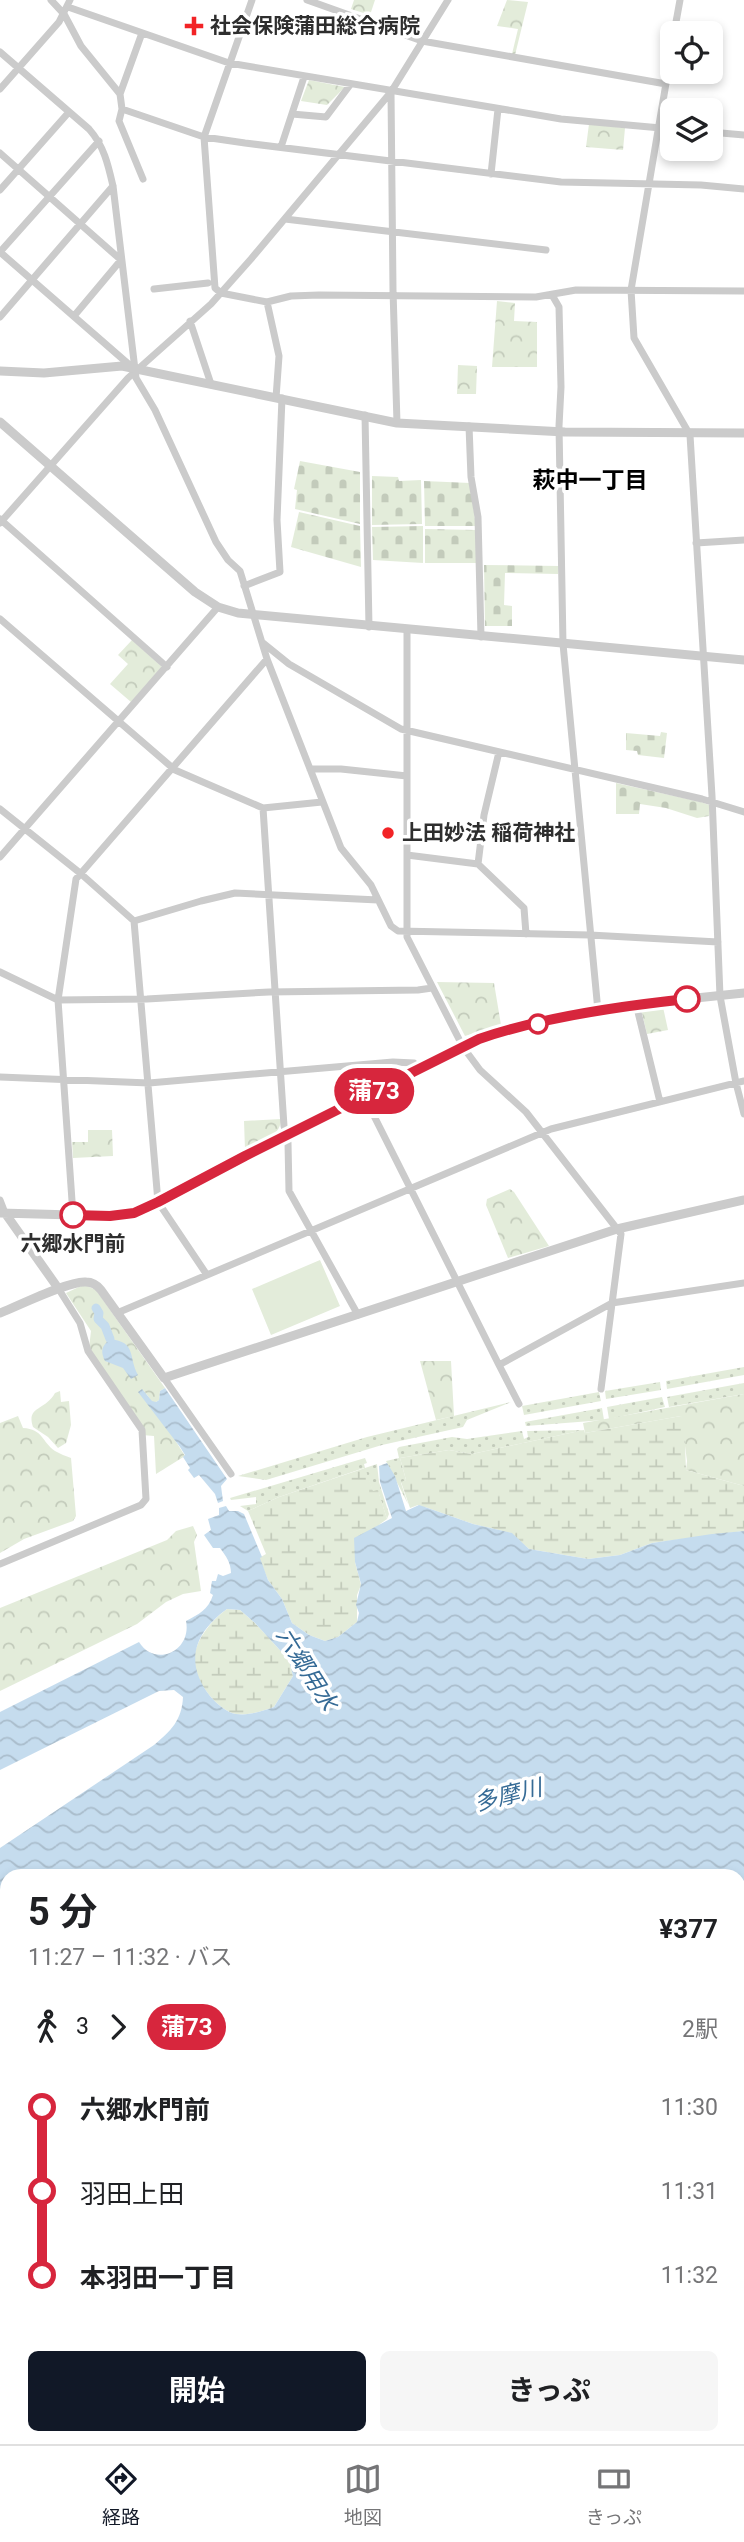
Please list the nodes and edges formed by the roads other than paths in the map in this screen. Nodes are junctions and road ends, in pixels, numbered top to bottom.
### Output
1 (51, 0) edge
2 (252, 0) edge
3 (307, 0) edge
4 (448, 0) edge
5 (680, 0) edge
6 (68, 7) edge
7 (676, 21) edge
8 (142, 33) junction
9 (422, 41) junction
10 (0, 52) edge
11 (229, 63) junction
12 (18, 68) junction
13 (304, 77) junction
14 (660, 82) edge
15 (666, 84) edge
16 (350, 85) junction
17 (0, 89) edge
18 (391, 92) junction
19 (120, 94) junction
20 (122, 109) junction
21 (498, 109) junction
22 (69, 112) junction
23 (292, 114) junction
24 (659, 128) junction
25 (723, 133) edge
26 (744, 135) edge
27 (204, 137) junction
28 (99, 141) junction
29 (281, 147) junction
30 (0, 153) edge
31 (339, 154) junction
32 (392, 162) junction
33 (18, 169) junction
34 (491, 173) junction
35 (143, 179) dead end
36 (649, 185) junction
37 (113, 186) junction
38 (744, 189) edge
39 (0, 190) edge
40 (50, 196) junction
41 (285, 219) junction
42 (82, 223) junction
43 (393, 232) junction
44 (546, 250) dead end
45 (0, 252) edge
46 (121, 260) junction
47 (32, 280) junction
48 (208, 283) dead end
49 (154, 289) dead end
50 (631, 290) junction
51 (744, 291) edge
52 (221, 293) junction
53 (393, 295) junction
54 (552, 295) junction
55 (267, 302) junction
56 (74, 316) junction
57 (0, 317) edge
58 (190, 321) junction
59 (136, 370) junction
60 (0, 371) edge
61 (211, 384) junction
62 (279, 398) junction
63 (365, 415) junction
64 (0, 422) edge
65 (397, 423) junction
66 (469, 426) junction
67 (560, 431) junction
68 (744, 433) edge
69 (690, 435) junction
70 (51, 466) junction
71 (1, 521) edge
72 (744, 540) edge
73 (696, 543) junction
74 (244, 586) junction
75 (218, 607) junction
76 (255, 616) junction
77 (0, 619) edge
78 (369, 627) junction
79 (407, 631) junction
80 (481, 637) junction
81 (263, 643) junction
82 (563, 644) junction
83 (703, 656) junction
84 (267, 659) junction
85 (744, 660) edge
86 (167, 667) junction
87 (118, 723) junction
88 (407, 730) junction
89 (499, 752) junction
90 (171, 768) junction
91 (310, 769) junction
92 (575, 771) junction
93 (407, 776) junction
94 (322, 802) junction
95 (713, 802) junction
96 (263, 808) junction
97 (0, 809) edge
98 (744, 812) edge
99 (25, 829) junction
100 (407, 855) junction
101 (0, 857) edge
102 (478, 864) junction
103 (80, 873) junction
104 (269, 895) junction
105 (378, 900) junction
106 (134, 921) junction
107 (407, 930) junction
108 (526, 934) junction
109 (590, 936) junction
110 (718, 942) junction
111 (0, 972) edge
112 (432, 988) junction
113 (276, 992) junction
114 (744, 993) edge
115 (720, 996) junction
116 (141, 999) junction
117 (58, 1000) junction
118 (636, 1004) junction
119 (598, 1011) junction
120 (463, 1047) junction
121 (419, 1069) junction
122 (281, 1070) junction
123 (0, 1077) edge
124 (65, 1079) junction
125 (740, 1082) edge
126 (149, 1083) junction
127 (364, 1096) junction
128 (660, 1102) junction
129 (744, 1114) edge
130 (542, 1133) junction
131 (286, 1135) junction
132 (412, 1189) junction
133 (0, 1200) edge
134 (744, 1200) edge
135 (158, 1202) junction
136 (3, 1213) edge
137 (72, 1215) junction
138 (617, 1229) junction
139 (311, 1231) junction
140 (207, 1275) junction
141 (457, 1281) junction
142 (744, 1283) edge
143 (58, 1288) junction
144 (612, 1303) junction
145 (0, 1313) edge
146 (117, 1313) junction
147 (358, 1315) junction
148 (499, 1365) junction
149 (164, 1378) junction
150 (601, 1389) dead end
151 (519, 1404) dead end
152 (231, 1474) dead end
153 (0, 1564) edge

1 - 6 street
2 - 11 street
3 - 9 street
4 - 9 street
5 - 7 street
6 - 8 street
6 - 12 street
6 - 19 street
8 - 11 street
8 - 19 street
9 - 14 street
9 - 18 street
10 - 12 street
11 - 13 street
11 - 27 street
12 - 17 street
12 - 22 street
13 - 16 street
13 - 23 street
15 - 24 street
16 - 18 street
16 - 23 street
18 - 21 street
18 - 31 street
18 - 32 street
19 - 20 street
20 - 27 street
20 - 35 street
21 - 24 street
21 - 34 street
22 - 28 street
22 - 33 street
23 - 29 street
24 - 36 street
25 - 26 street
27 - 29 street
27 - 52 street
28 - 37 street
28 - 40 street
29 - 31 street
30 - 33 street
31 - 32 street
31 - 41 street
32 - 34 street
32 - 43 street
33 - 39 street
33 - 40 street
34 - 36 street
36 - 38 street
36 - 50 street
37 - 42 street
37 - 46 street
40 - 42 street
40 - 45 street
41 - 43 street
41 - 52 street
42 - 46 street
42 - 47 street
43 - 44 street
43 - 53 street
45 - 47 street
46 - 56 street
46 - 59 street
47 - 56 street
47 - 57 street
48 - 49 street
50 - 51 street
50 - 54 street
50 - 69 street
52 - 55 street
52 - 58 street
53 - 54 street
53 - 55 street
53 - 65 street
54 - 67 street
55 - 62 street
56 - 59 street
58 - 59 street
58 - 61 street
59 - 60 street
59 - 61 street
59 - 70 street
59 - 74 street
61 - 62 street
62 - 63 street
62 - 74 street
63 - 65 street
63 - 78 street
64 - 70 street
65 - 66 street
66 - 67 street
66 - 80 street
67 - 69 street
67 - 82 street
68 - 69 street
69 - 73 street
70 - 71 street
70 - 75 street
71 - 86 street
72 - 73 street
73 - 83 street
74 - 76 street
75 - 76 street
75 - 86 street
76 - 78 street
76 - 81 street
77 - 87 street
78 - 79 street
79 - 80 street
79 - 88 street
80 - 82 street
81 - 84 street
81 - 88 street
82 - 83 street
82 - 92 street
83 - 85 street
83 - 95 street
84 - 90 street
84 - 91 street
86 - 87 street
87 - 90 street
87 - 99 street
88 - 89 street
88 - 93 street
89 - 92 street
89 - 102 street
90 - 96 street
90 - 103 street
91 - 93 street
91 - 94 street
92 - 95 street
92 - 109 street
93 - 100 street
94 - 96 street
94 - 105 street
95 - 98 street
95 - 110 street
96 - 104 street
97 - 99 street
99 - 101 street
99 - 103 street
100 - 102 street
100 - 107 street
102 - 108 street
103 - 106 street
103 - 117 street
104 - 105 street
104 - 106 street
104 - 113 street
105 - 107 street
106 - 116 street
107 - 108 street
107 - 112 street
108 - 109 street
109 - 110 street
109 - 119 street
110 - 115 street
111 - 117 street
112 - 113 street
112 - 120 street
113 - 116 street
113 - 122 street
114 - 115 street
115 - 118 street
115 - 125 street
116 - 117 street
116 - 126 street
117 - 124 street
118 - 119 street
118 - 128 street
119 - 120 street
120 - 121 street
120 - 130 street
121 - 122 street
121 - 127 street
122 - 126 street
122 - 131 street
123 - 124 street
124 - 126 street
124 - 137 street
125 - 128 street
125 - 129 street
126 - 135 street
127 - 131 street
127 - 132 street
128 - 130 street
130 - 132 street
130 - 138 street
131 - 135 street
131 - 139 street
132 - 139 street
132 - 141 street
133 - 136 street
134 - 138 street
135 - 137 street
135 - 140 street
136 - 137 street
136 - 143 street
138 - 141 street
138 - 144 street
139 - 140 street
139 - 147 street
140 - 146 street
141 - 147 street
141 - 148 street
142 - 144 street
143 - 145 street
143 - 146 street
143 - 153 street
144 - 148 street
144 - 150 street
146 - 149 street
147 - 149 street
148 - 151 street
149 - 152 street

